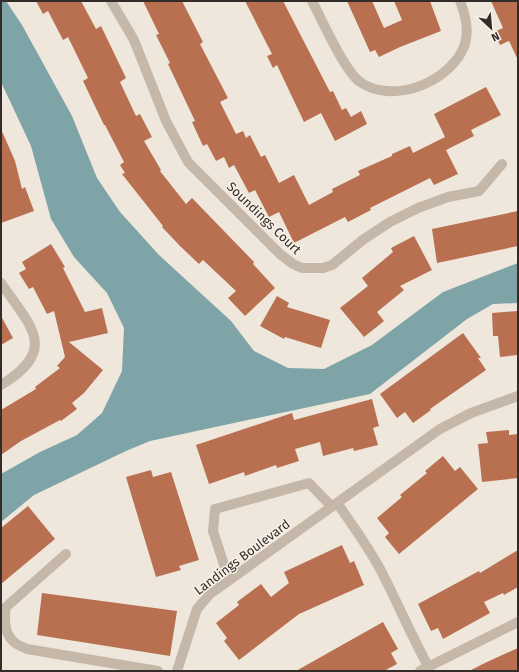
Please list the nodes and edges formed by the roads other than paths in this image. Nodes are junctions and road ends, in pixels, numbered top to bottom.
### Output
1 (112, 1) edge
2 (312, 1) edge
3 (460, 1) edge
4 (502, 164) dead end
5 (1, 283) edge
6 (1, 385) edge
7 (518, 396) edge
8 (334, 505) junction
9 (66, 554) dead end
10 (229, 580) junction
11 (518, 622) edge
12 (424, 668) edge
13 (158, 671) edge
14 (177, 671) edge

1 - 4 street, Soundings Court
2 - 3 street
5 - 6 street
7 - 8 street, Landings Boulevard
8 - 10 street, Landings Boulevard
8 - 10 street
8 - 12 street
9 - 13 street
10 - 14 street, Landings Boulevard
11 - 12 street

